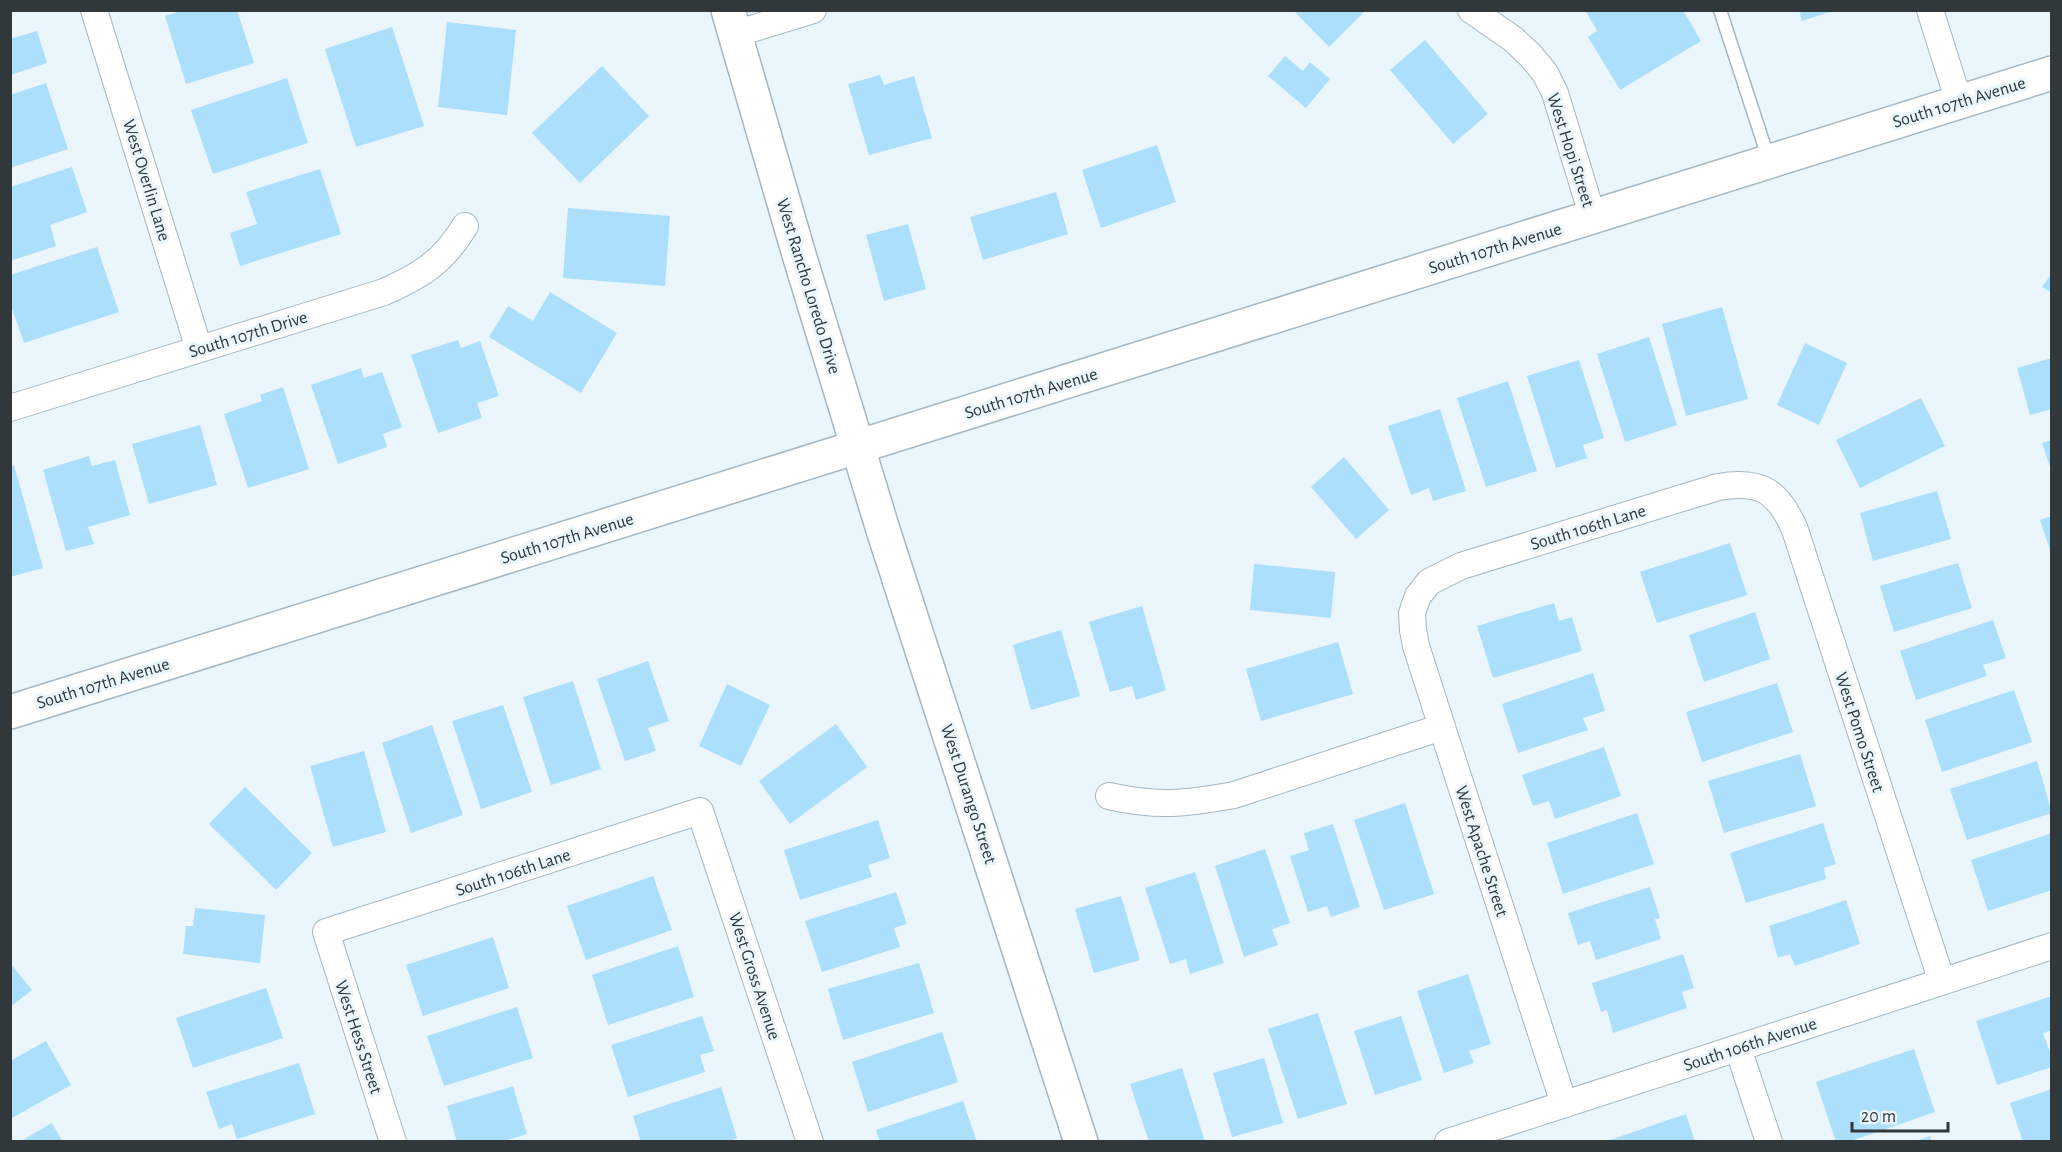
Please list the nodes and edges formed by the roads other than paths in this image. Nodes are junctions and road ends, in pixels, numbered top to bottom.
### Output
1 (94, 10) edge
2 (813, 10) edge
3 (1471, 10) edge
4 (1720, 10) edge
5 (1930, 10) edge
6 (732, 22) edge
7 (2052, 73) edge
8 (1959, 102) junction
9 (1770, 162) junction
10 (1593, 218) junction
11 (465, 226) dead end
12 (199, 349) junction
13 (10, 408) edge
14 (858, 447) junction
15 (1766, 491) joint
16 (1418, 596) joint
17 (10, 712) edge
18 (1442, 727) junction
19 (1109, 796) dead end
20 (700, 811) joint
21 (326, 932) joint
22 (2052, 946) edge
23 (1942, 982) junction
24 (1738, 1048) junction
25 (1564, 1104) junction
26 (393, 1142) edge
27 (810, 1142) edge
28 (1081, 1142) edge
29 (1448, 1142) edge
30 (1769, 1142) edge

1 - 12 street, West Overlin Lane
2 - 6 street
3 - 10 street, West Hopi Street
4 - 9 lane
5 - 8 street
6 - 14 main road, West Rancho Loredo Drive
7 - 8 main road, South 107th Avenue
8 - 9 main road, South 107th Avenue
9 - 10 main road, South 107th Avenue
10 - 14 main road, South 107th Avenue
11 - 12 street, South 107th Drive
12 - 13 street, South 107th Drive
14 - 17 main road, South 107th Avenue
14 - 28 main road, West Durango Street
15 - 16 street, South 106th Lane
15 - 23 street, West Pomo Street
16 - 18 street, West Apache Street
18 - 19 street
18 - 25 street, West Apache Street
20 - 21 street, South 106th Lane
20 - 27 street, West Gross Avenue
21 - 26 street, West Hess Street
22 - 23 street, South 106th Avenue
23 - 24 street, South 106th Avenue
24 - 25 street, South 106th Avenue
24 - 30 street
25 - 29 street, South 106th Avenue

